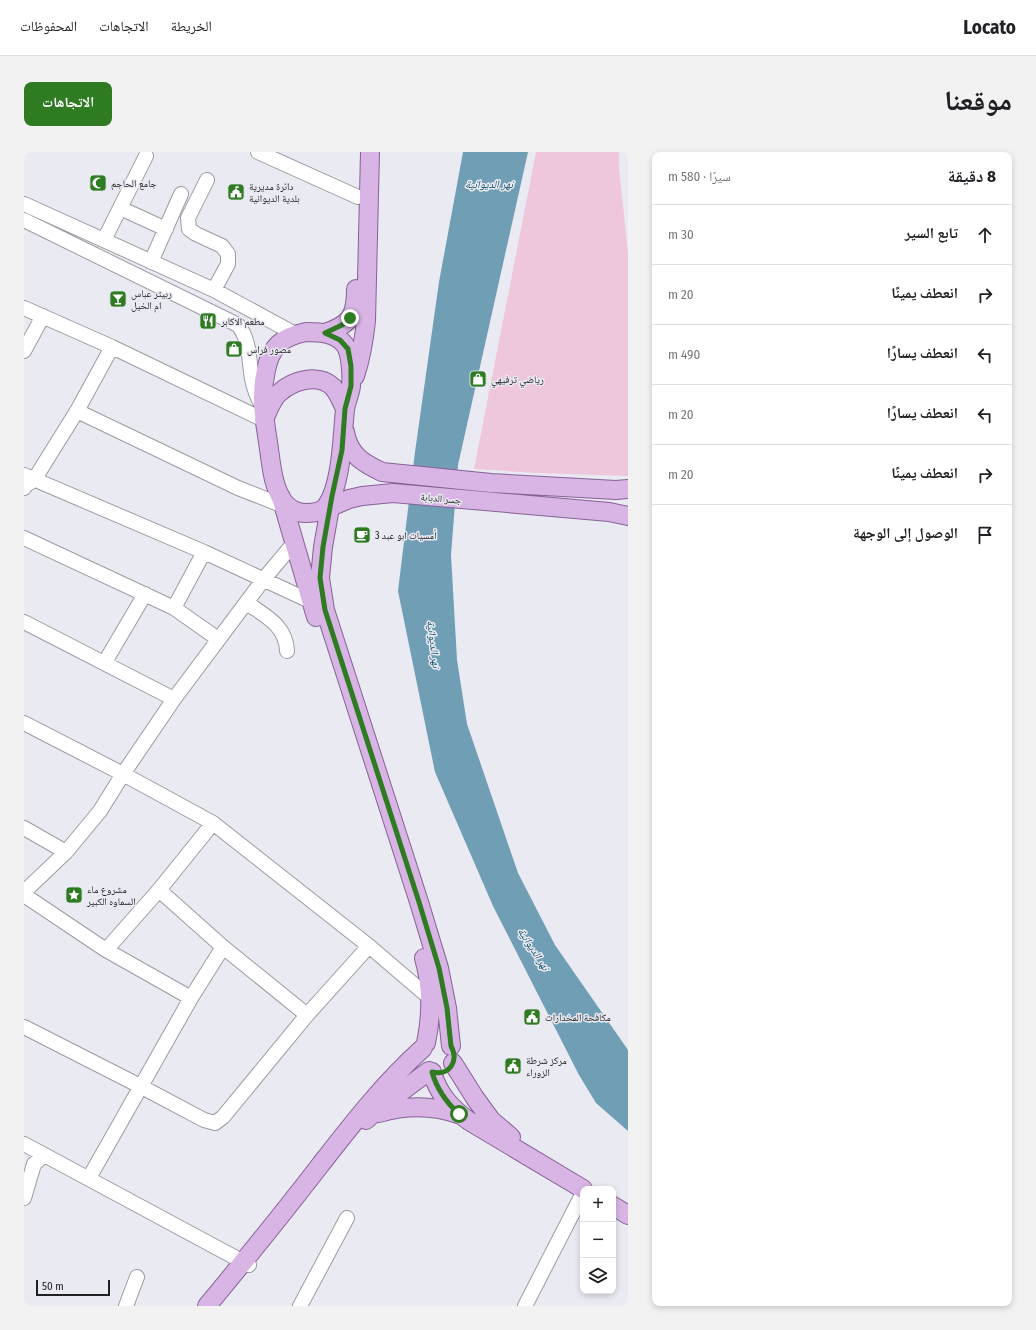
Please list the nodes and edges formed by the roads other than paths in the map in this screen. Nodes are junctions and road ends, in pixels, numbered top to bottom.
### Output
1 (258, 152) edge
2 (358, 152) edge
3 (370, 152) edge
4 (146, 156) dead end
5 (207, 180) dead end
6 (181, 194) dead end
7 (358, 197) junction
8 (24, 204) edge
9 (120, 208) junction
10 (24, 220) edge
11 (166, 228) junction
12 (104, 240) junction
13 (151, 262) junction
14 (214, 290) junction
15 (24, 308) edge
16 (43, 316) junction
17 (325, 333) junction
18 (295, 334) junction
19 (112, 347) junction
20 (24, 351) edge
21 (351, 386) junction
22 (77, 411) junction
23 (264, 414) junction
24 (345, 415) junction
25 (27, 481) edge
26 (628, 489) edge
27 (367, 495) junction
28 (284, 503) junction
29 (327, 505) junction
30 (628, 516) edge
31 (24, 538) edge
32 (294, 543) junction
33 (204, 552) junction
34 (320, 578) junction
35 (263, 580) junction
36 (145, 594) junction
37 (312, 602) junction
38 (247, 603) junction
39 (174, 608) junction
40 (24, 622) edge
41 (218, 639) junction
42 (287, 651) dead end
43 (105, 662) junction
44 (174, 699) junction
45 (24, 723) edge
46 (123, 774) junction
47 (213, 823) junction
48 (24, 828) edge
49 (66, 852) junction
50 (159, 890) junction
51 (24, 893) edge
52 (369, 946) junction
53 (223, 947) junction
54 (106, 950) junction
55 (191, 998) junction
56 (431, 1000) junction
57 (307, 1015) junction
58 (24, 1027) edge
59 (424, 1045) junction
60 (452, 1054) junction
61 (431, 1072) junction
62 (140, 1086) junction
63 (459, 1114) junction
64 (369, 1117) junction
65 (24, 1144) edge
66 (44, 1155) junction
67 (546, 1168) junction
68 (89, 1178) junction
69 (580, 1187) edge
70 (24, 1198) edge
71 (580, 1199) edge
72 (616, 1208) edge
73 (628, 1215) edge
74 (347, 1218) dead end
75 (246, 1263) junction
76 (136, 1278) dead end
77 (126, 1306) edge
78 (208, 1306) edge
79 (216, 1306) edge
80 (300, 1306) edge
81 (525, 1306) edge

1 - 7 street
2 - 7 main road
3 - 21 main road
4 - 9 street
5 - 14 street
6 - 11 street
7 - 17 main road
8 - 12 street
9 - 11 street
9 - 12 street
10 - 23 street
11 - 13 street
12 - 13 street
13 - 14 street
14 - 18 street
15 - 16 street
16 - 19 street
16 - 20 street
17 - 18 main road
17 - 21 main road
18 - 23 main road
19 - 22 street
19 - 23 street
21 - 24 main road
22 - 25 street
22 - 28 street
23 - 24 main road
23 - 28 main road
24 - 26 main road, جسر الدبابة
24 - 29 main road
25 - 33 street
27 - 29 main road, جسر الدبابة
27 - 30 main road, جسر الدبابة
27 - 34 main road
28 - 29 main road, جسر الدبابة
28 - 32 main road
29 - 34 main road
31 - 36 street
32 - 35 street
32 - 37 main road
33 - 35 street
33 - 39 street
34 - 60 main road
35 - 37 street
35 - 38 street
36 - 39 street
36 - 43 street
37 - 56 main road
38 - 41 street
38 - 42 street
39 - 41 street
40 - 43 street
41 - 44 street
43 - 44 street
44 - 46 street
45 - 46 street
46 - 47 street
46 - 49 street
47 - 50 street
47 - 52 street
48 - 49 street
49 - 51 street
50 - 53 street
50 - 54 street
51 - 54 street
52 - 56 street
52 - 57 street
53 - 55 street
53 - 57 street
54 - 55 street
55 - 62 street
56 - 59 main road
57 - 62 street
58 - 62 street
59 - 60 main road
59 - 61 main road
59 - 75 main road
60 - 61 main road
60 - 67 main road
61 - 63 main road
61 - 64 main road
62 - 68 street
63 - 64 main road
63 - 67 main road
64 - 75 main road
65 - 66 street
66 - 68 street
66 - 70 street
67 - 69 main road
68 - 75 street
71 - 81 street
72 - 73 main road
74 - 80 street
75 - 78 main road
75 - 79 main road
76 - 77 street

